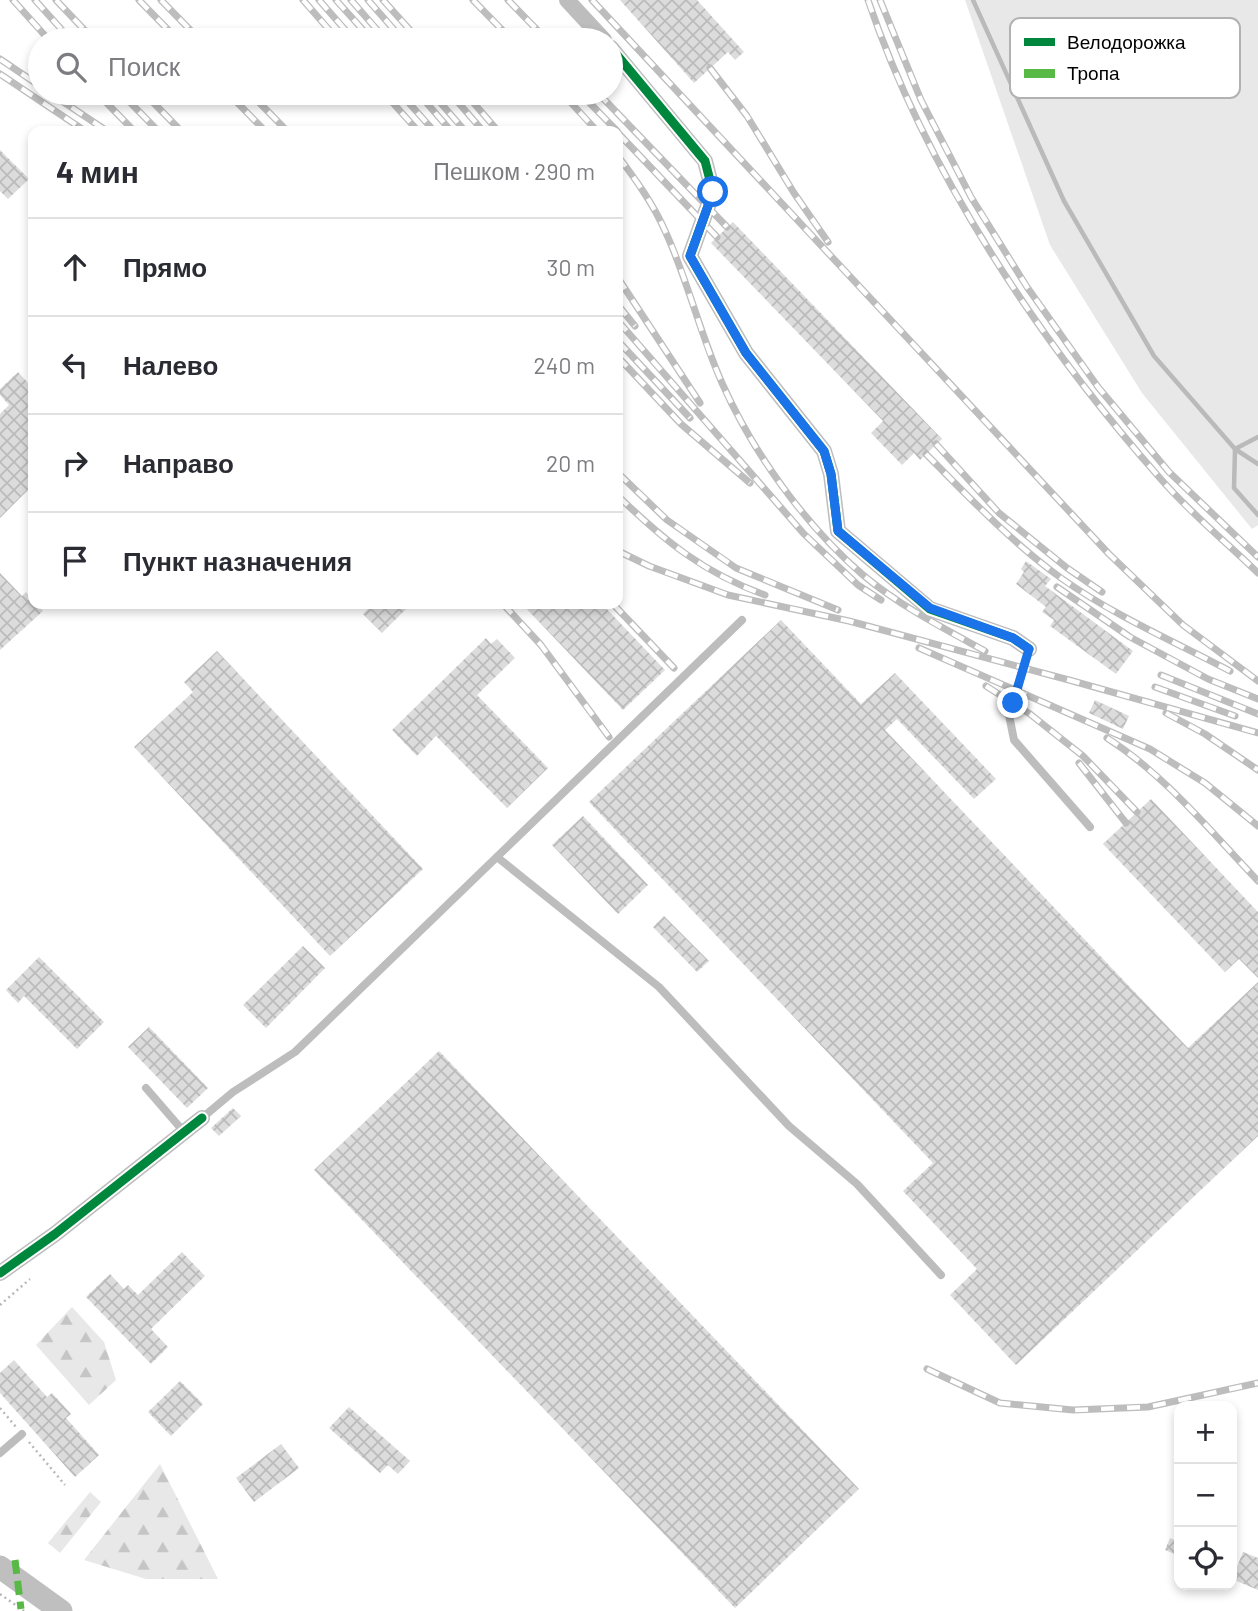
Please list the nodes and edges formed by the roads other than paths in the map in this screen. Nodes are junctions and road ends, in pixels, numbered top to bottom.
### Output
1 (567, 0) edge
2 (593, 28) edge
3 (623, 62) edge
4 (742, 620) dead end
5 (1029, 649) joint
6 (1090, 827) dead end
7 (497, 856) junction
8 (146, 1088) dead end
9 (202, 1118) joint
10 (184, 1132) junction
11 (0, 1273) edge
12 (942, 1275) dead end
13 (22, 1434) road end
14 (0, 1453) edge
15 (0, 1567) edge
16 (61, 1611) edge

1 - 2 street
3 - 5 street
4 - 7 lane
5 - 6 lane
7 - 9 lane
7 - 12 lane
8 - 10 lane
9 - 10 street
10 - 11 street
13 - 14 lane
15 - 16 main road

